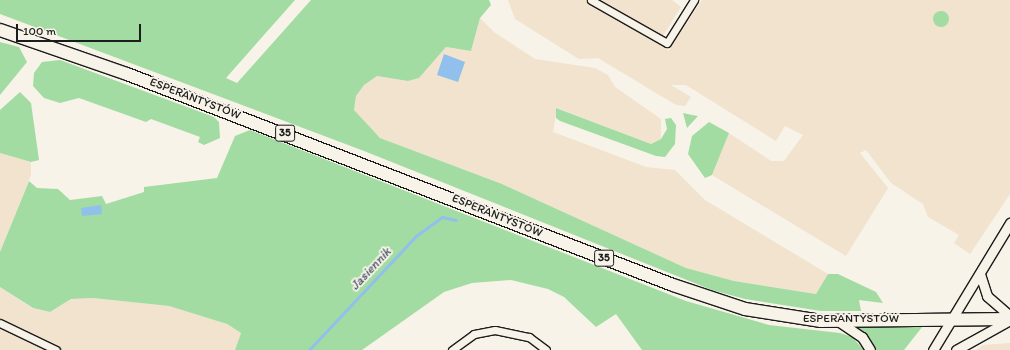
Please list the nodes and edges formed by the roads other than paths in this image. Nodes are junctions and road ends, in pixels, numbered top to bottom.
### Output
1 (591, 0) edge
2 (694, 0) edge
3 (0, 30) edge
4 (1010, 223) edge
5 (980, 274) junction
6 (954, 318) junction
7 (1010, 319) edge
8 (838, 321) junction
9 (0, 323) edge
10 (939, 346) edge
11 (56, 350) edge
12 (452, 350) edge
13 (546, 350) edge
14 (870, 350) edge
15 (933, 350) edge
16 (956, 350) edge

1 - 2 street
3 - 8 main road, ESPERANTYSTÓW / 35
4 - 5 street
5 - 6 street
5 - 7 street
6 - 7 main road, ESPERANTYSTÓW / 35
6 - 8 main road, ESPERANTYSTÓW / 35
6 - 10 street
7 - 16 street
8 - 14 street
9 - 11 street
10 - 15 street
12 - 13 street

